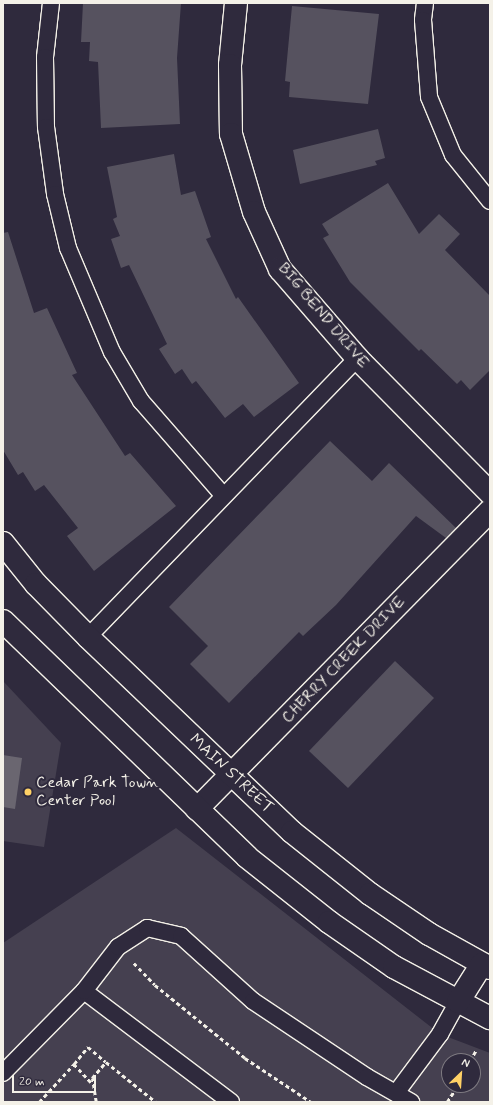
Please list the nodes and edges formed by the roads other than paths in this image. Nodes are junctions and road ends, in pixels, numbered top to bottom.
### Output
1 (51, 3) edge
2 (236, 3) edge
3 (425, 3) edge
4 (490, 201) edge
5 (357, 358) junction
6 (490, 493) edge
7 (223, 496) junction
8 (490, 511) edge
9 (3, 543) edge
10 (3, 621) edge
11 (88, 636) junction
12 (231, 777) junction
13 (197, 809) junction
14 (486, 966) edge
15 (84, 991) junction
16 (458, 1002) junction
17 (490, 1018) edge
18 (3, 1072) edge
19 (396, 1093) junction
20 (231, 1102) edge
21 (411, 1102) edge

1 - 7 lane
2 - 5 street, BIG BEND DRIVE
3 - 4 lane
5 - 6 street, BIG BEND DRIVE
5 - 7 lane
7 - 11 lane
8 - 12 street, CHERRY CREEK DRIVE
9 - 11 street, MAIN STREET
10 - 13 street
11 - 12 street, MAIN STREET
12 - 13 street, CHERRY CREEK DRIVE
12 - 14 street, MAIN STREET
13 - 16 street
14 - 16 street
15 - 18 lane
15 - 19 lane
15 - 20 lane
16 - 17 street
16 - 19 lane
19 - 21 lane

